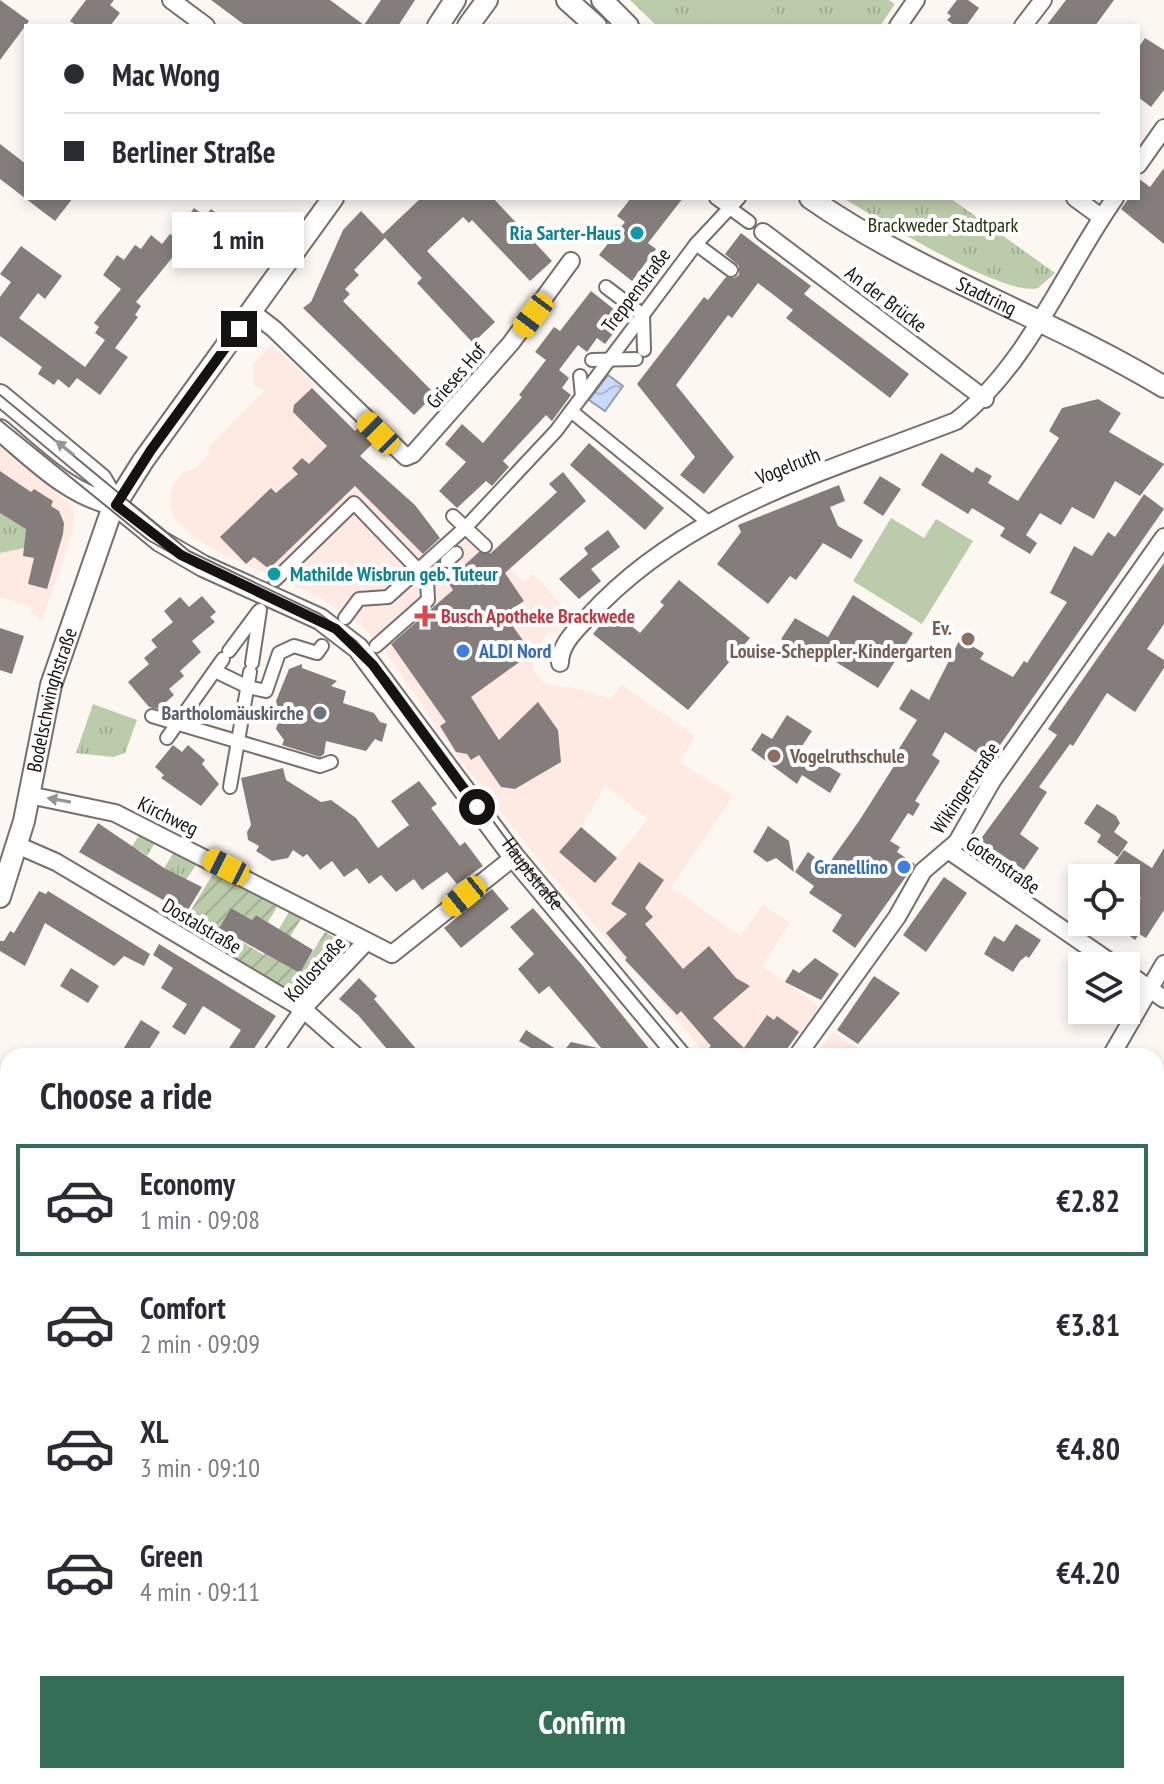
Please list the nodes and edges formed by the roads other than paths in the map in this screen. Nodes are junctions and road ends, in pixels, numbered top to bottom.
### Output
1 (171, 0) edge
2 (455, 0) edge
3 (487, 0) edge
4 (567, 0) edge
5 (602, 0) edge
6 (916, 0) edge
7 (1043, 0) edge
8 (203, 24) edge
9 (439, 24) edge
10 (474, 24) edge
11 (594, 24) edge
12 (626, 24) edge
13 (899, 24) edge
14 (1025, 24) edge
15 (1164, 128) edge
16 (1140, 162) edge
17 (332, 200) edge
18 (813, 200) edge
19 (1078, 200) edge
20 (1114, 200) edge
21 (736, 202) edge
22 (1101, 217) junction
23 (756, 227) joint
24 (696, 244) junction
25 (571, 261) dead end
26 (731, 270) dead end
27 (606, 287) dead end
28 (252, 312) junction
29 (643, 315) junction
30 (1040, 321) junction
31 (592, 360) dead end
32 (609, 360) junction
33 (580, 376) dead end
34 (1164, 387) edge
35 (0, 395) edge
36 (582, 396) junction
37 (985, 399) junction
38 (571, 411) junction
39 (0, 430) edge
40 (556, 431) junction
41 (542, 433) dead end
42 (532, 444) dead end
43 (531, 458) junction
44 (116, 505) junction
45 (453, 516) dead end
46 (708, 522) junction
47 (470, 535) junction
48 (1164, 537) edge
49 (485, 546) dead end
50 (423, 575) junction
51 (275, 580) dead end
52 (345, 618) dead end
53 (322, 646) dead end
54 (376, 646) dead end
55 (560, 663) dead end
56 (215, 671) junction
57 (248, 687) junction
58 (152, 716) dead end
59 (177, 723) junction
60 (167, 738) dead end
61 (239, 741) junction
62 (331, 762) dead end
63 (230, 787) dead end
64 (29, 795) junction
65 (17, 845) junction
66 (948, 850) junction
67 (514, 857) junction
68 (0, 897) edge
69 (366, 942) junction
70 (1096, 952) edge
71 (1164, 964) edge
72 (1140, 982) edge
73 (1149, 988) junction
74 (1164, 999) edge
75 (303, 1009) junction
76 (276, 1048) edge
77 (347, 1048) edge
78 (673, 1048) edge
79 (803, 1048) edge
80 (1115, 1048) edge

1 - 8 street
2 - 9 street
3 - 10 street
4 - 11 street
5 - 12 street
6 - 13 street
7 - 14 street
15 - 16 street
17 - 28 street, Bodelschwinghstraße
18 - 30 street, Stadtring
19 - 22 street
20 - 22 street, Vogelruth
21 - 23 street, An der Brücke
21 - 24 street, Treppenstraße
22 - 30 street, Vogelruth
23 - 37 street, An der Brücke
24 - 26 street
24 - 29 street, Treppenstraße
25 - 28 street, Grieses Hof
27 - 29 street
28 - 44 street, Bodelschwinghstraße
29 - 32 street, Treppenstraße
29 - 32 street
30 - 34 street, Stadtring
30 - 37 street, Vogelruth
31 - 32 street
32 - 36 street, Treppenstraße
33 - 36 street
44 -> 35 street, Hauptstraße
36 - 38 street, Treppenstraße
37 - 46 street, Vogelruth
38 - 40 street, Treppenstraße
38 - 46 street
39 - 44 street, Hauptstraße
40 - 41 street
40 - 43 street, Treppenstraße
42 - 43 street
43 - 47 street, Treppenstraße
44 - 64 street, Bodelschwinghstraße
44 - 67 street, Hauptstraße
45 - 47 street
46 - 55 street, Vogelruth
47 - 49 street
47 - 50 street, Treppenstraße
48 - 66 street, Wikingerstraße
50 - 51 street
50 - 52 street, Treppenstraße
50 - 54 street
53 - 57 street
56 - 57 street
56 - 57 street
56 - 59 street
57 - 61 street
58 - 59 street
59 - 60 street
59 - 61 street
61 - 62 street
61 - 63 street
64 - 65 street, Bodelschwinghstraße
69 -> 64 street, Kirchweg
65 - 68 street, Bodelschwinghstraße
65 - 75 street, Dostalstraße
66 - 70 street, Gotenstraße
66 - 79 street, Wikingerstraße
67 - 69 street, Kollostraße
67 - 78 street, Hauptstraße
69 - 75 street, Kollostraße
71 - 73 street
72 - 73 street
73 - 74 street
73 - 80 street
75 - 76 street, Kollostraße
75 - 77 street, Dostalstraße

